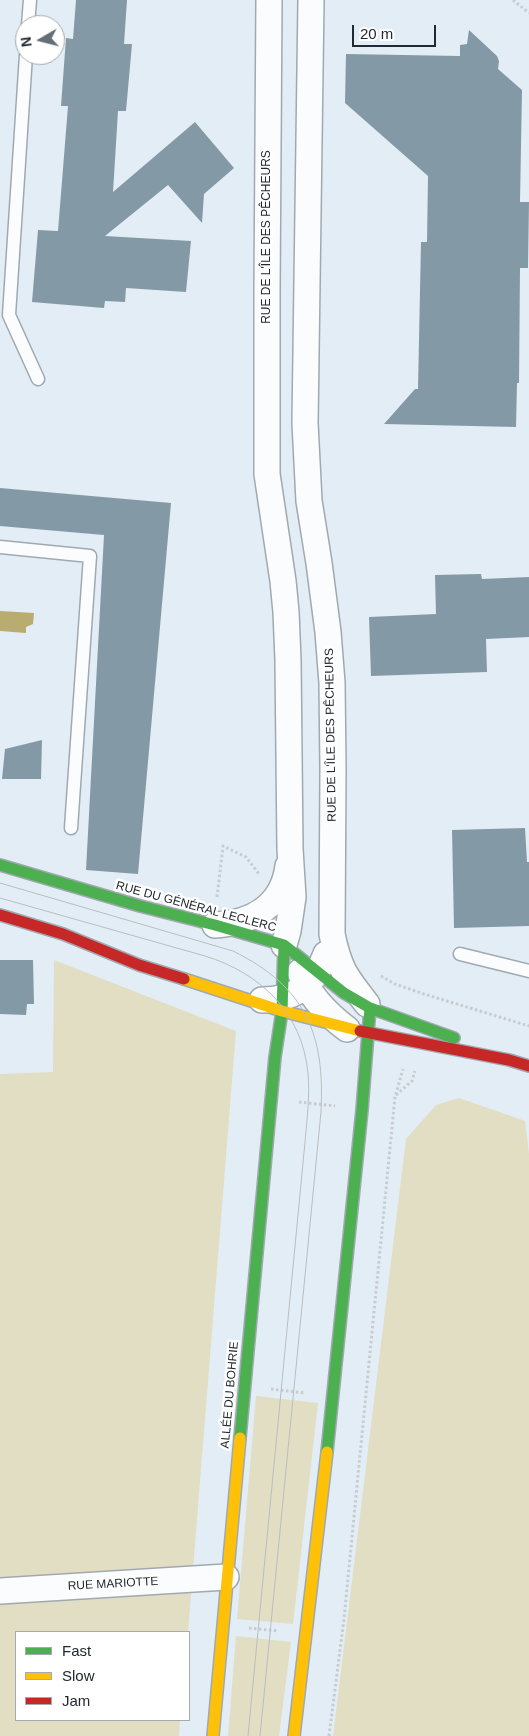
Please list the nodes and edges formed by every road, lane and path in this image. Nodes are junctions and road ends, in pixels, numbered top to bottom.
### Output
1 (30, 0) edge
2 (270, 0) edge
3 (310, 0) edge
4 (513, 0) edge
5 (529, 14) edge
6 (29, 15) edge
7 (268, 52) junction
8 (310, 60) junction
9 (25, 65) edge
10 (38, 379) dead end
11 (266, 422) junction
12 (305, 423) junction
13 (0, 547) edge
14 (71, 828) dead end
15 (290, 849) junction
16 (0, 865) edge
17 (0, 915) edge
18 (215, 925) junction
19 (332, 934) junction
20 (288, 943) junction
21 (460, 954) dead end
22 (529, 971) edge
23 (373, 972) dead end
24 (312, 979) junction
25 (240, 997) junction
26 (282, 1004) junction
27 (370, 1008) junction
28 (529, 1026) edge
29 (358, 1031) junction
30 (422, 1045) junction
31 (390, 1048) dead end
32 (275, 1057) junction
33 (378, 1057) dead end
34 (508, 1060) junction
35 (529, 1066) edge
36 (403, 1068) dead end
37 (364, 1090) junction
38 (226, 1577) junction
39 (0, 1591) edge
40 (222, 1626) junction
41 (306, 1634) junction
42 (213, 1736) edge
43 (294, 1736) edge
44 (329, 1736) edge

1 - 6 lane
2 - 7 street, RUE DE L'ÎLE DES PÊCHEURS
3 - 8 street, RUE DE L'ÎLE DES PÊCHEURS
4 - 5 path
7 - 8 street
7 - 11 street, RUE DE L'ÎLE DES PÊCHEURS
8 - 12 street, RUE DE L'ÎLE DES PÊCHEURS
9 - 10 lane
11 - 12 street
11 - 15 street, RUE DE L'ÎLE DES PÊCHEURS
12 - 19 street, RUE DE L'ÎLE DES PÊCHEURS
13 - 14 lane
15 - 18 street, RUE DE L'ÎLE DES PÊCHEURS
15 - 20 street, RUE DE L'ÎLE DES PÊCHEURS
16 - 18 main road, RUE DU GÉNÉRAL LECLERC
17 - 25 main road
18 - 20 main road, RUE DU GÉNÉRAL LECLERC
19 - 24 street
19 - 27 street, RUE DE L'ÎLE DES PÊCHEURS
20 - 24 street
20 - 26 main road, ALLÉE DU BOHRIE
21 - 22 lane
23 - 28 path
24 - 26 street
24 - 27 main road
24 - 29 street
25 - 26 street
25 - 32 main road, ALLÉE DU BOHRIE
26 - 29 main road
26 - 32 main road, ALLÉE DU BOHRIE
27 - 29 main road
27 - 34 main road
29 - 30 main road
29 - 37 main road
30 - 31 main road
30 - 34 main road
32 - 38 main road, ALLÉE DU BOHRIE
33 - 37 main road
34 - 35 main road
36 - 44 path
37 - 41 main road
38 - 39 street, RUE MARIOTTE
38 - 40 main road, ALLÉE DU BOHRIE
40 - 41 path
40 - 42 main road, ALLÉE DU BOHRIE
41 - 43 main road

